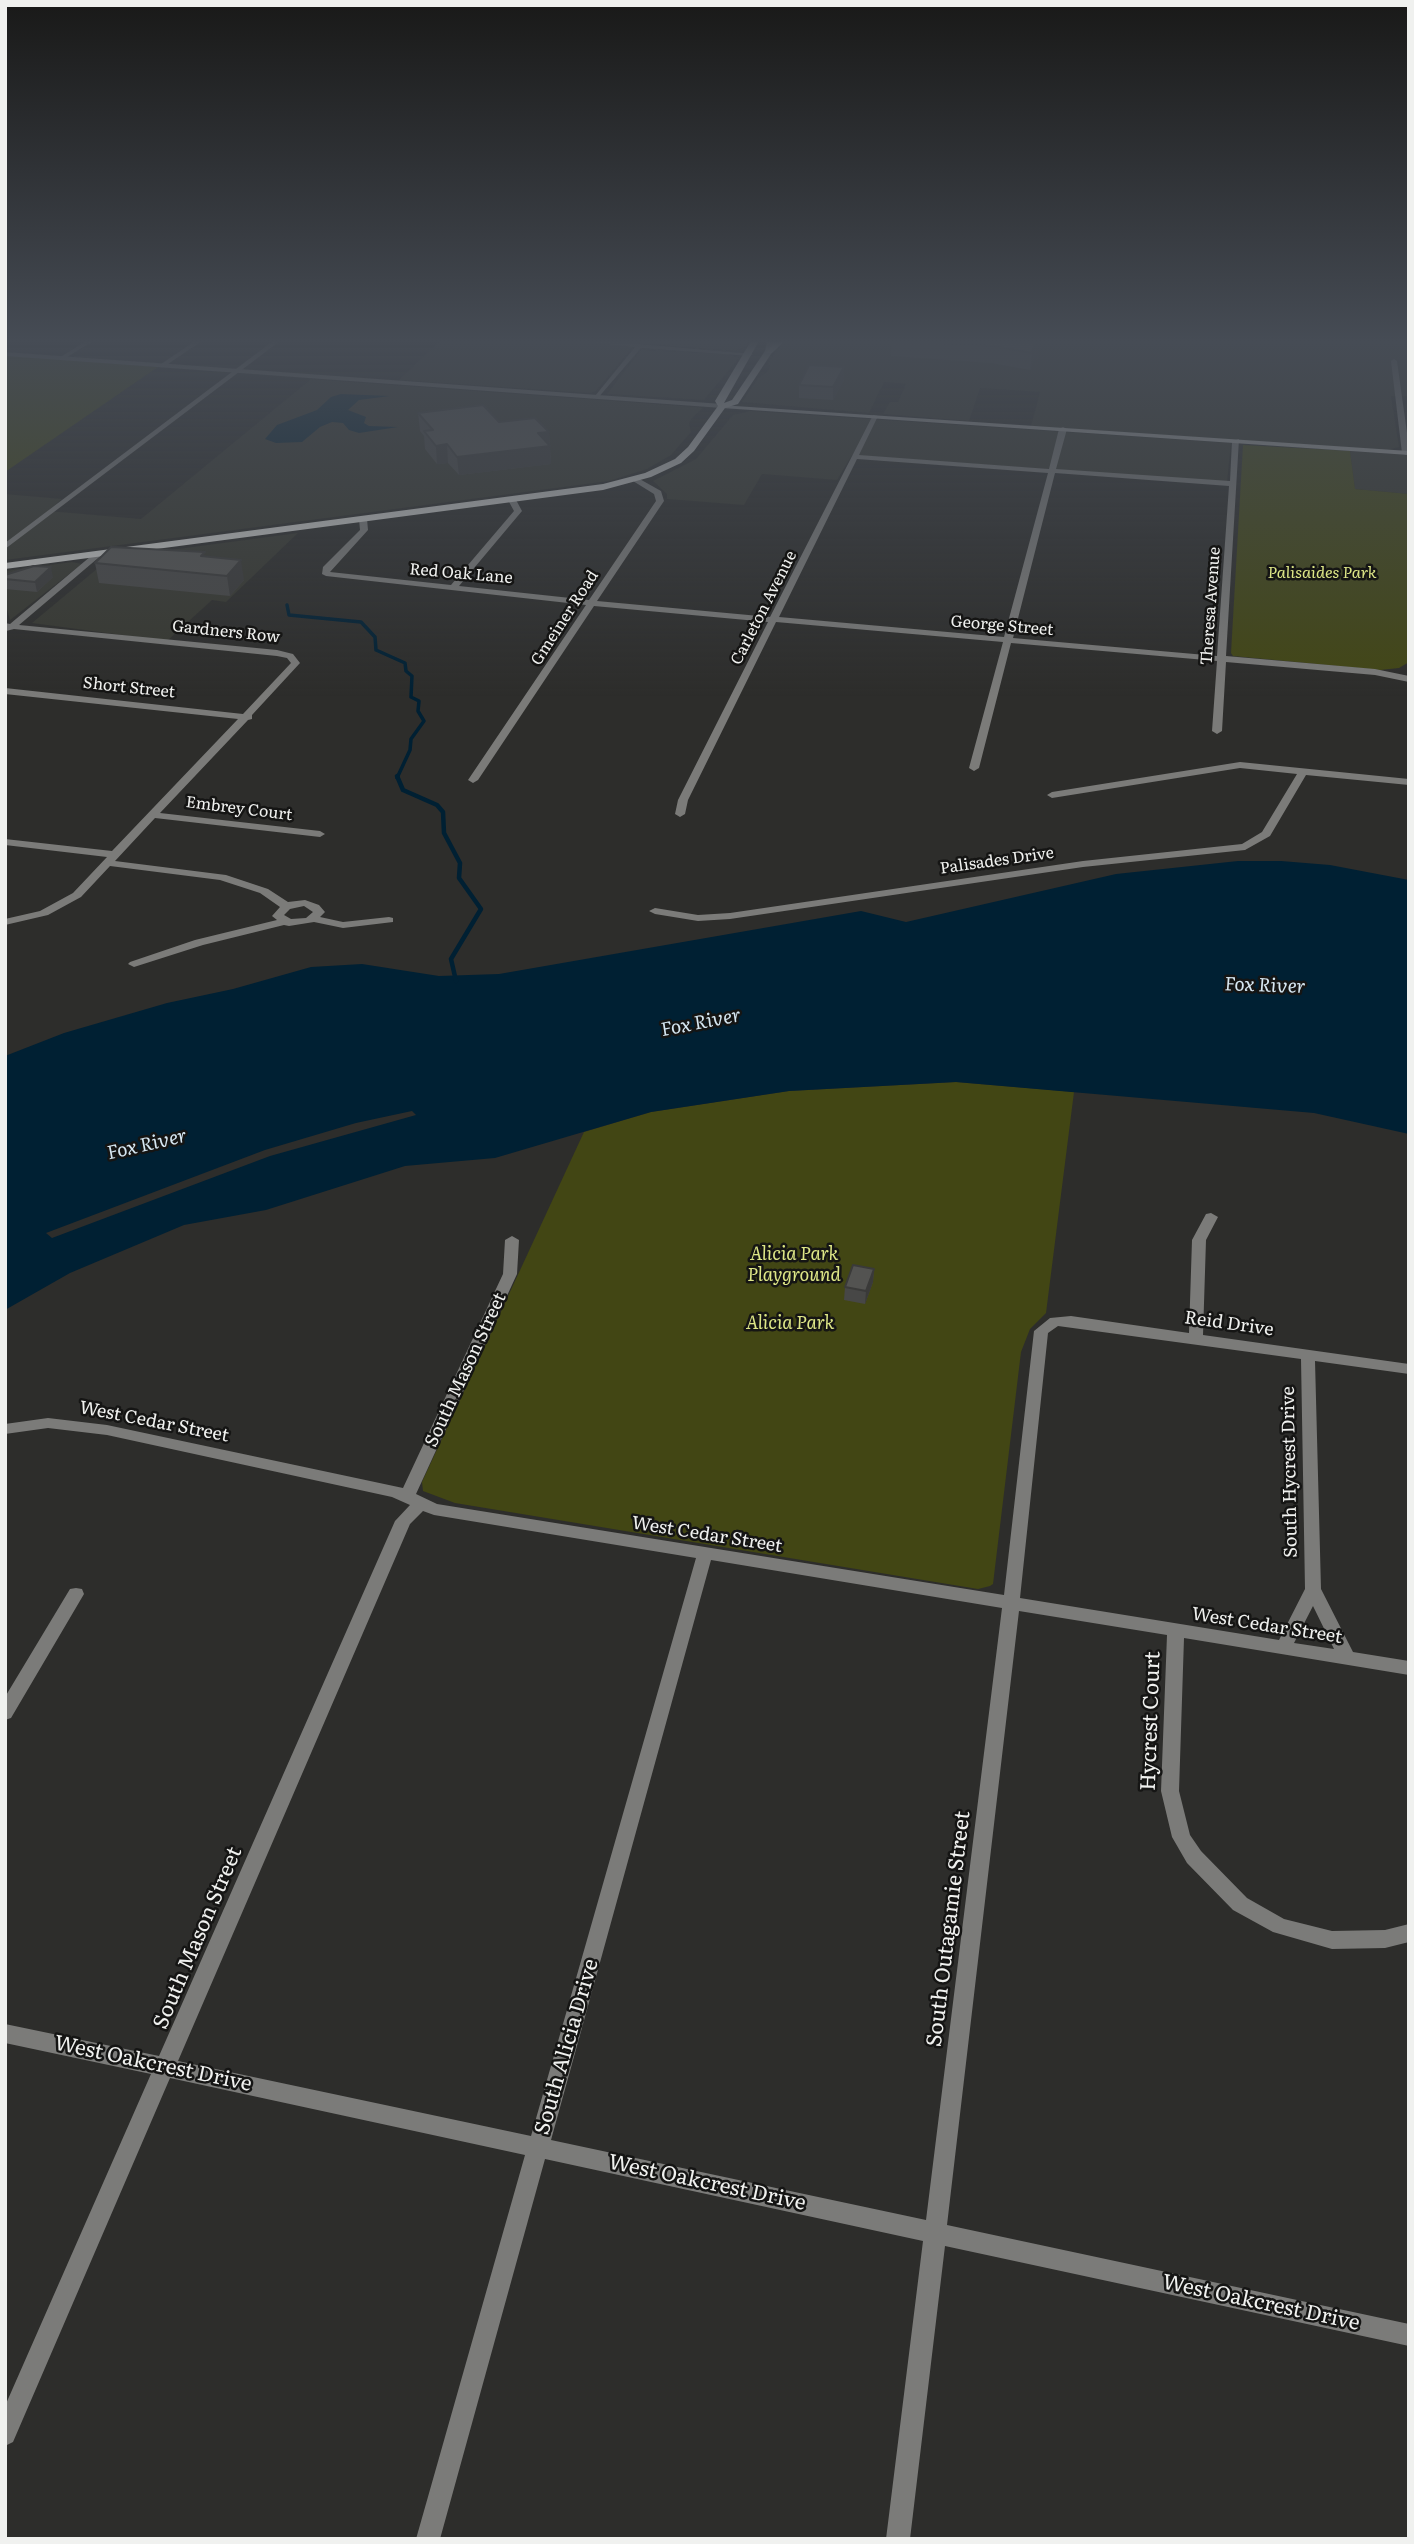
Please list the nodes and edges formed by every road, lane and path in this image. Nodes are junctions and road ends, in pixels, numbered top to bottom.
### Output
1 (121, 460) edge
2 (679, 460) edge
3 (854, 460) edge
4 (893, 460) edge
5 (1056, 460) edge
6 (1236, 460) edge
7 (1053, 471) junction
8 (636, 479) junction
9 (1234, 484) junction
10 (512, 500) junction
11 (363, 519) junction
12 (5, 547) edge
13 (100, 553) junction
14 (5, 566) edge
15 (454, 587) junction
16 (593, 602) junction
17 (774, 620) junction
18 (8, 628) edge
19 (1010, 641) junction
20 (1222, 659) junction
21 (1409, 668) edge
22 (1397, 676) junction
23 (1409, 679) edge
24 (5, 691) edge
25 (248, 717) junction
26 (1217, 731) dead end
27 (974, 768) dead end
28 (1304, 770) junction
29 (473, 780) dead end
30 (1409, 782) edge
31 (1052, 795) dead end
32 (680, 814) dead end
33 (154, 815) junction
34 (320, 834) dead end
35 (5, 842) edge
36 (113, 859) junction
37 (286, 906) junction
38 (655, 911) dead end
39 (314, 919) junction
40 (389, 920) dead end
41 (5, 922) edge
42 (283, 922) junction
43 (134, 964) dead end
44 (1211, 1217) dead end
45 (512, 1240) dead end
46 (1045, 1325) joint
47 (1196, 1339) junction
48 (1308, 1355) junction
49 (1409, 1369) edge
50 (5, 1429) edge
51 (414, 1499) junction
52 (705, 1554) junction
53 (1313, 1588) junction
54 (76, 1594) dead end
55 (1011, 1605) junction
56 (1176, 1631) junction
57 (1283, 1648) junction
58 (1347, 1658) junction
59 (1409, 1668) edge
60 (7, 1706) edge
61 (1409, 1933) edge
62 (5, 2033) edge
63 (167, 2067) junction
64 (539, 2146) junction
65 (936, 2233) junction
66 (1409, 2335) edge
67 (5, 2434) edge
68 (428, 2539) edge
69 (898, 2539) edge

1 - 12 street
2 - 8 main road
3 - 17 street, Carleton Avenue
4 - 7 street
5 - 7 street
6 - 9 street, Theresa Avenue
7 - 9 street
7 - 19 street
8 - 10 main road
8 - 16 street, Gmeiner Road
9 - 20 street, Theresa Avenue
10 - 11 main road
10 - 15 street
11 - 13 main road
11 - 15 street, Red Oak Lane
13 - 14 main road
13 - 18 street, Gardners Row
15 - 16 street, Red Oak Lane
16 - 17 street, George Street
16 - 29 street, Gmeiner Road
17 - 19 street, George Street
17 - 32 street, Carleton Avenue
18 - 25 street, Gardners Row
19 - 20 street, George Street
19 - 27 street
20 - 22 street, George Street
20 - 26 street, Theresa Avenue
21 - 22 street
22 - 23 street, George Street
24 - 25 street, Short Street
25 - 33 street, Gardners Row
28 - 30 street
28 - 31 street
28 - 38 street, Palisades Drive
33 - 34 street, Embrey Court
33 - 36 street, Gardners Row
35 - 36 street
36 - 37 street
36 - 41 street, Gardners Row
37 - 39 street
37 - 42 street
39 - 40 street
39 - 42 street
42 - 43 street
44 - 47 street
45 - 51 street, South Mason Street
46 - 47 street, Reid Drive
46 - 55 street, South Outagamie Street
47 - 48 street, Reid Drive
48 - 49 street, Reid Drive
48 - 53 street, South Hycrest Drive
50 - 51 street, West Cedar Street
51 - 52 street, West Cedar Street
51 - 63 street, South Mason Street
52 - 55 street, West Cedar Street
52 - 64 street, South Alicia Drive
53 - 57 street, South Hycrest Drive
53 - 58 street, South Hycrest Drive
54 - 60 street
55 - 56 street, West Cedar Street
55 - 65 street, South Outagamie Street
56 - 57 street, West Cedar Street
56 - 61 street, Hycrest Court
57 - 58 street, West Cedar Street
58 - 59 street, West Cedar Street
62 - 63 street, West Oakcrest Drive
63 - 64 street, West Oakcrest Drive
63 - 67 street, South Mason Street
64 - 65 street, West Oakcrest Drive
64 - 68 street, South Alicia Drive
65 - 66 street, West Oakcrest Drive
65 - 69 street, South Outagamie Street

